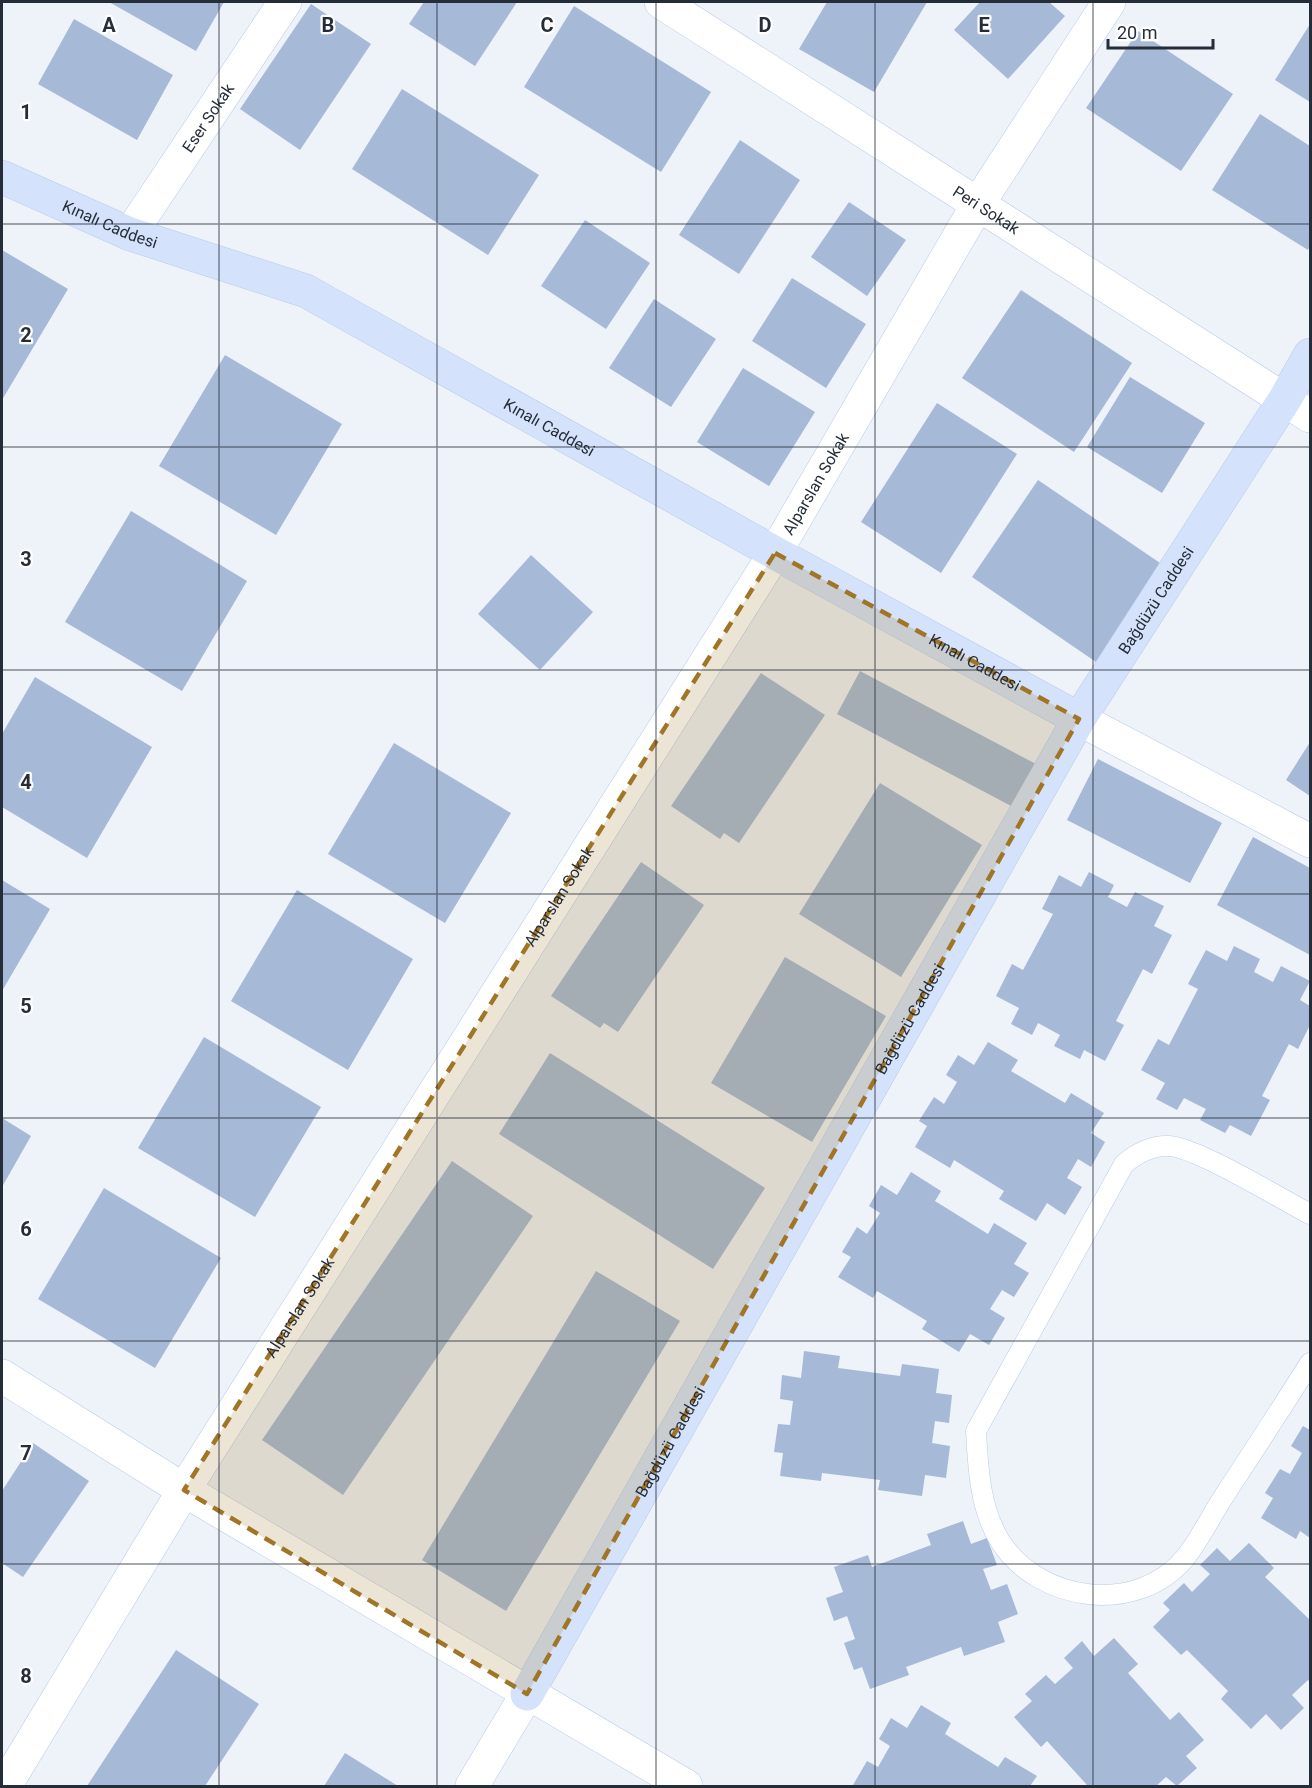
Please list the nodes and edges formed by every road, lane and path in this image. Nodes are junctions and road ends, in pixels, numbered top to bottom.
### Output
1 (285, 2) edge
2 (661, 2) edge
3 (1109, 2) edge
4 (2, 177) edge
5 (978, 204) junction
6 (130, 234) junction
7 (1311, 355) edge
8 (1298, 408) edge
9 (775, 553) junction
10 (1079, 719) junction
11 (1311, 841) edge
12 (1311, 1214) edge
13 (1311, 1363) edge
14 (2, 1376) edge
15 (183, 1490) junction
16 (527, 1694) junction
17 (5, 1786) edge
18 (472, 1786) edge
19 (686, 1786) edge

1 - 6 street, Eser Sokak
2 - 5 street, Peri Sokak
3 - 5 street, Alparslan Sokak
4 - 6 street, Kınalı Caddesi
5 - 8 street, Peri Sokak
5 - 9 street, Alparslan Sokak
6 - 9 street, Kınalı Caddesi
7 - 8 street, Bağdüzü Caddesi
8 - 10 street, Bağdüzü Caddesi
9 - 10 street, Kınalı Caddesi
9 - 15 street, Alparslan Sokak
10 - 11 street
10 - 16 street, Bağdüzü Caddesi
12 - 13 lane
14 - 15 street
15 - 16 street
15 - 17 street, Alparslan Sokak
16 - 18 street
16 - 19 street

